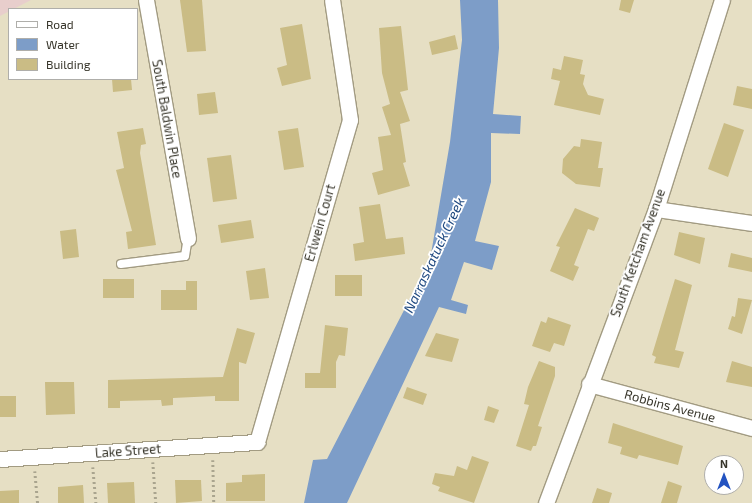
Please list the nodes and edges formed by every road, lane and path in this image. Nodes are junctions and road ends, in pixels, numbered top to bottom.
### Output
1 (146, 0) edge
2 (332, 0) edge
3 (722, 0) edge
4 (656, 209) junction
5 (752, 223) edge
6 (188, 238) joint
7 (121, 264) dead end
8 (589, 384) junction
9 (752, 428) edge
10 (257, 442) joint
11 (212, 445) junction
12 (152, 449) junction
13 (92, 453) junction
14 (34, 456) junction
15 (0, 459) edge
16 (38, 503) edge
17 (96, 503) edge
18 (156, 503) edge
19 (214, 503) edge
20 (546, 503) edge

1 - 6 street, South Baldwin Place
2 - 10 street, Erlwein Court
3 - 4 street, South Ketcham Avenue
4 - 5 street
4 - 8 street, South Ketcham Avenue
6 - 7 lane
8 - 9 street, Robbins Avenue
8 - 20 street, South Ketcham Avenue
10 - 11 street, Lake Street
11 - 12 street, Lake Street
11 - 19 path
12 - 13 street, Lake Street
12 - 18 path
13 - 14 street, Lake Street
13 - 17 path
14 - 15 street, Lake Street
14 - 16 path

